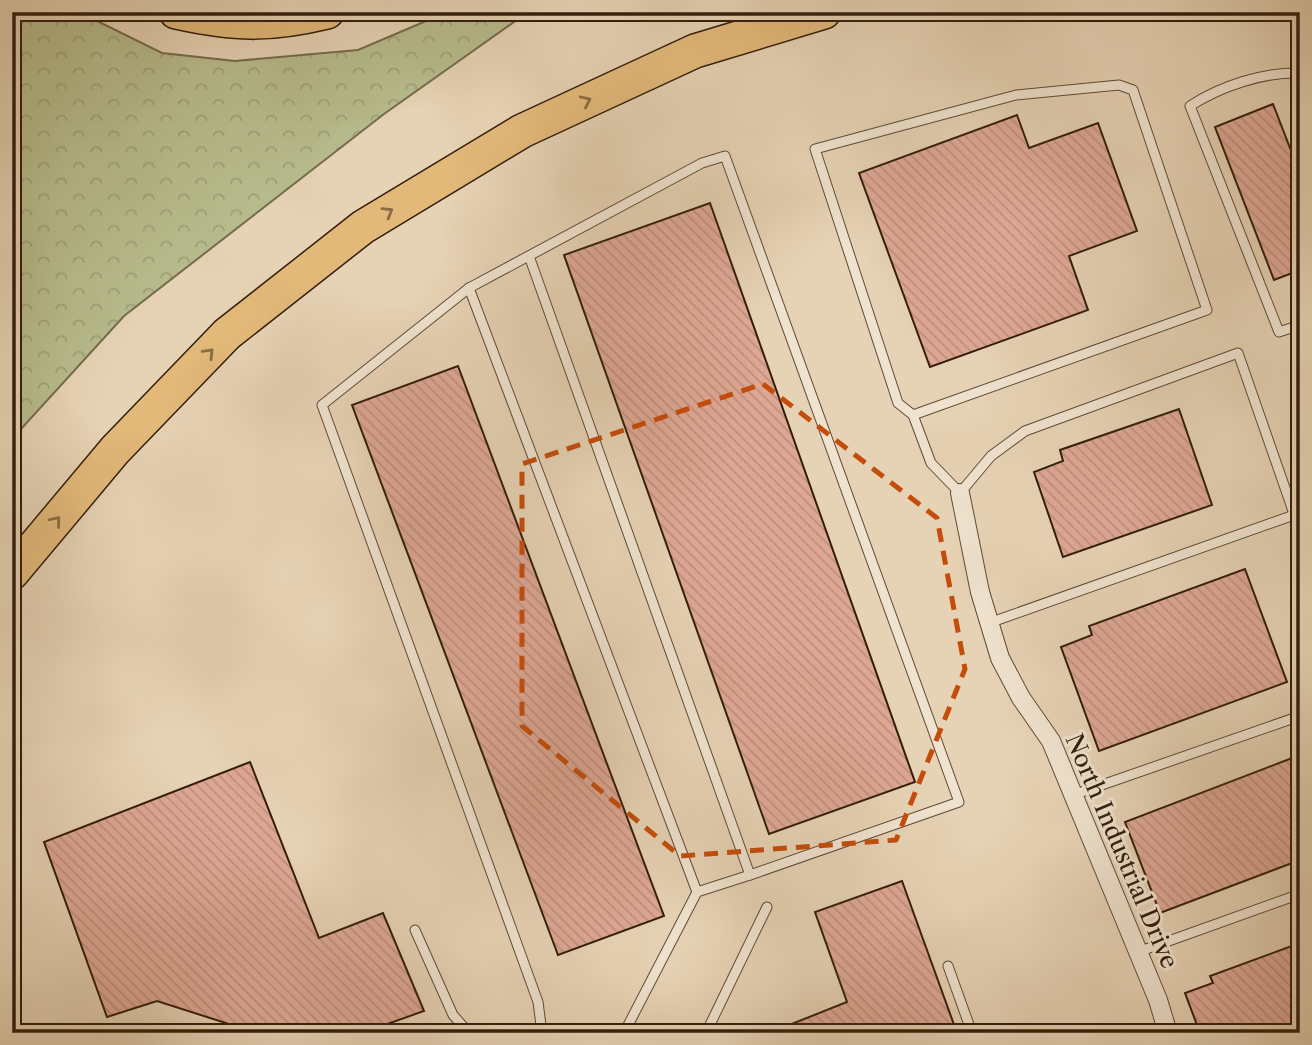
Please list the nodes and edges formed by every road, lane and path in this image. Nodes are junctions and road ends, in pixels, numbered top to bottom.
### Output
1 (176, 12) edge
2 (327, 12) edge
3 (824, 12) edge
4 (1300, 73) edge
5 (529, 256) junction
6 (469, 288) junction
7 (1300, 326) edge
8 (913, 415) junction
9 (960, 493) junction
10 (1294, 515) junction
11 (1300, 531) edge
12 (12, 573) edge
13 (989, 622) junction
14 (1300, 716) edge
15 (1073, 795) junction
16 (750, 875) junction
17 (697, 892) junction
18 (1300, 894) edge
19 (768, 907) dead end
20 (415, 930) dead end
21 (1138, 952) junction
22 (948, 966) dead end
23 (469, 1033) edge
24 (542, 1033) edge
25 (624, 1033) edge
26 (706, 1033) edge
27 (972, 1033) edge
28 (1168, 1033) edge

1 - 2 highway
12 -> 3 highway
4 - 7 lane
5 - 6 lane
5 - 16 lane
5 - 16 lane
6 - 17 lane
6 - 24 lane
8 - 8 lane
8 - 9 lane
9 - 10 lane
9 - 13 street, North Industrial Drive
10 - 11 lane
10 - 13 lane
13 - 15 street, North Industrial Drive
14 - 15 lane
15 - 21 street, North Industrial Drive
16 - 17 lane
17 - 25 lane
18 - 21 lane
19 - 26 lane
20 - 23 lane
21 - 28 street, North Industrial Drive
22 - 27 lane

